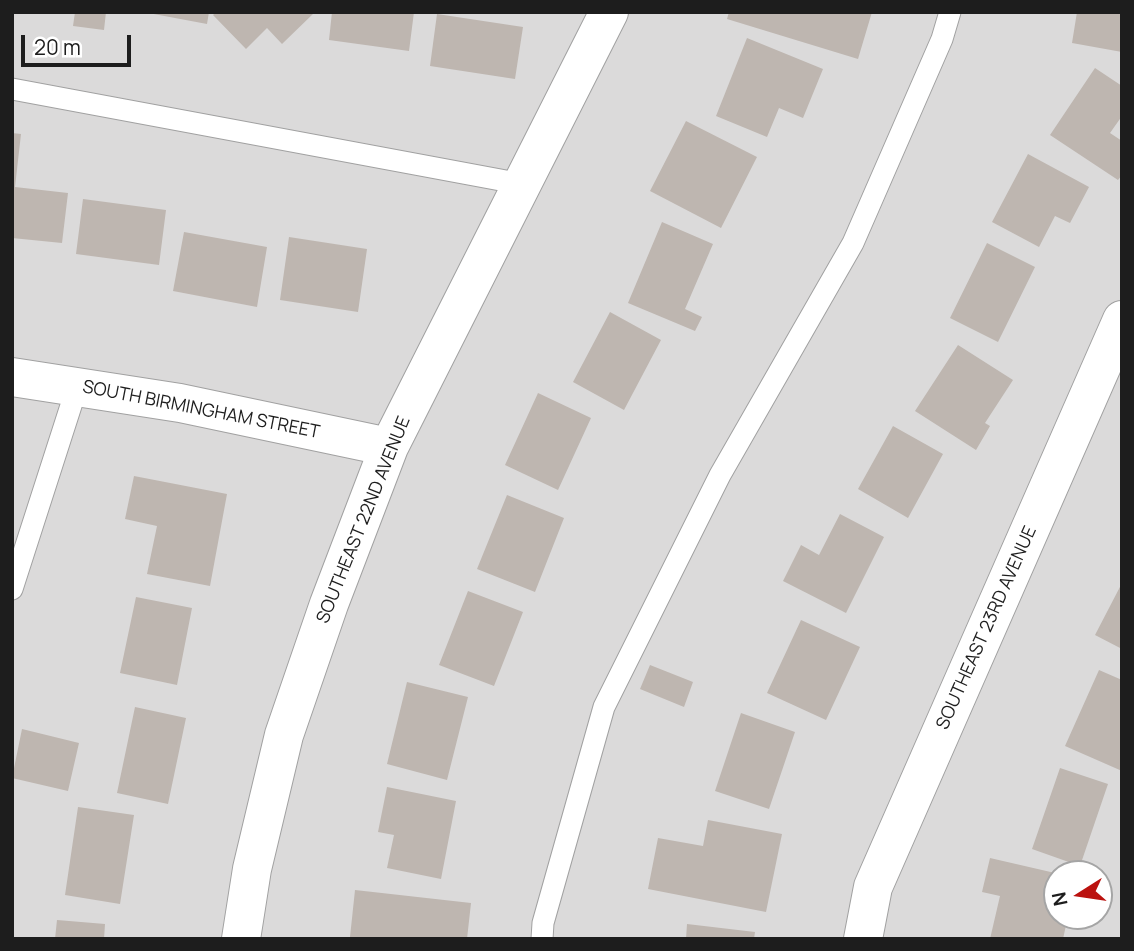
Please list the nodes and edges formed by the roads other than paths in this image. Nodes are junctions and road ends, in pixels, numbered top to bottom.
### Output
1 (609, 12) edge
2 (950, 12) edge
3 (12, 89) edge
4 (522, 184) junction
5 (1122, 320) edge
6 (12, 377) edge
7 (76, 387) junction
8 (389, 447) junction
9 (12, 589) edge
10 (242, 939) edge
11 (542, 939) edge
12 (863, 939) edge

1 - 4 street, SOUTHEAST 22ND AVENUE
2 - 11 lane
3 - 4 lane
4 - 8 street, SOUTHEAST 22ND AVENUE
5 - 12 street, SOUTHEAST 23RD AVENUE
6 - 7 street, SOUTH BIRMINGHAM STREET
7 - 8 street, SOUTH BIRMINGHAM STREET
7 - 9 lane
8 - 10 street, SOUTHEAST 22ND AVENUE

